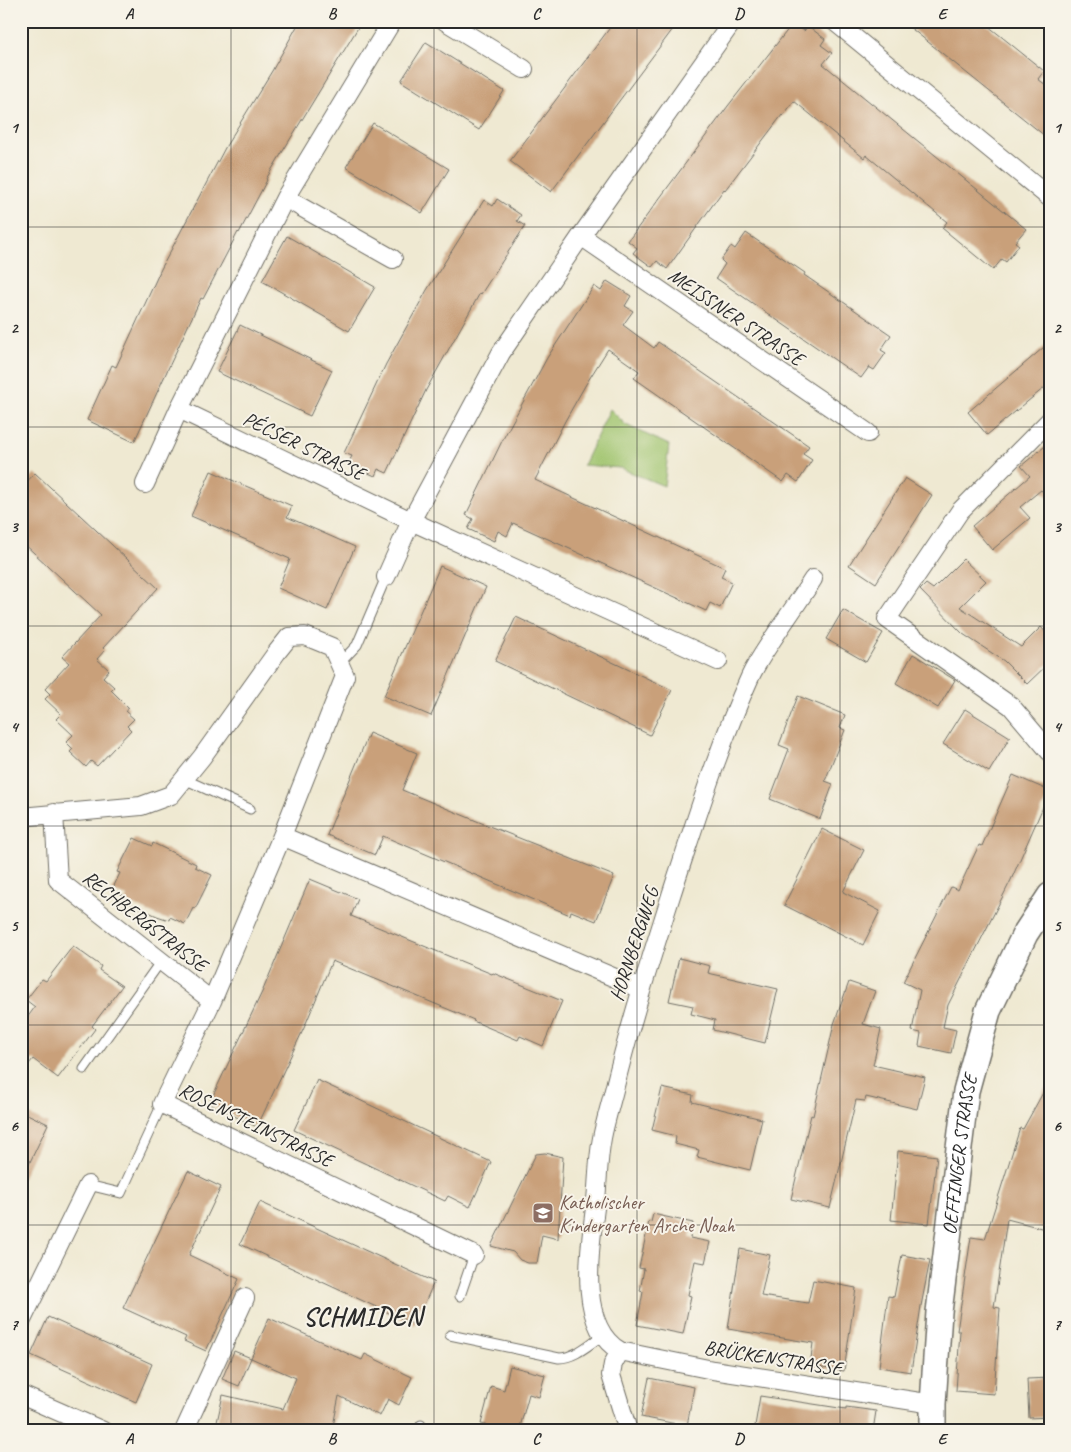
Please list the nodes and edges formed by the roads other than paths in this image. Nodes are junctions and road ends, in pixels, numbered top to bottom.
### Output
1 (392, 21) edge
2 (445, 21) edge
3 (733, 21) edge
4 (834, 21) edge
5 (524, 69) dead end
6 (285, 198) junction
7 (1050, 198) edge
8 (581, 236) junction
9 (393, 259) dead end
10 (178, 409) junction
11 (1050, 420) edge
12 (868, 433) dead end
13 (145, 484) dead end
14 (411, 521) junction
15 (386, 577) joint
16 (813, 580) dead end
17 (718, 661) dead end
18 (339, 664) junction
19 (1050, 752) edge
20 (184, 779) junction
21 (250, 808) dead end
22 (54, 813) junction
23 (21, 817) edge
24 (282, 836) junction
25 (1050, 896) edge
26 (161, 961) junction
27 (641, 989) junction
28 (212, 1001) junction
29 (84, 1069) dead end
30 (162, 1104) junction
31 (88, 1185) joint
32 (474, 1255) joint
33 (460, 1296) dead end
34 (245, 1298) dead end
35 (21, 1322) edge
36 (450, 1335) dead end
37 (611, 1344) junction
38 (21, 1395) edge
39 (933, 1404) junction
40 (103, 1431) edge
41 (184, 1431) edge
42 (628, 1431) edge
43 (933, 1431) edge

1 - 6 street
2 - 5 street
3 - 8 street
4 - 7 street
6 - 9 street
6 - 10 street
8 - 12 street, MEISSNER STRASSE
8 - 14 street
10 - 13 street
10 - 14 street, PÉCSER STRASSE
11 - 19 street
14 - 15 street
14 - 17 street
15 - 18 lane
16 - 27 street, HORNBERGWEG
18 - 20 street, ROSENSTEINSTRASSE
18 - 24 street, ROSENSTEINSTRASSE
20 - 21 lane
20 - 22 street, ROSENSTEINSTRASSE
22 - 23 street, ROSENSTEINSTRASSE
22 - 26 street, RECHBERGSTRASSE
24 - 27 street
24 - 28 street, ROSENSTEINSTRASSE
25 - 39 street, OEFFINGER STRASSE
26 - 28 street, RECHBERGSTRASSE
26 - 29 lane
27 - 37 street, HORNBERGWEG
28 - 30 street, ROSENSTEINSTRASSE
30 - 31 lane
30 - 32 street, ROSENSTEINSTRASSE
31 - 35 street
32 - 33 lane, ROSENSTEINSTRASSE
34 - 41 street
36 - 37 lane
37 - 39 street, BRÜCKENSTRASSE
37 - 42 street
38 - 40 street
39 - 43 street, OEFFINGER STRASSE

